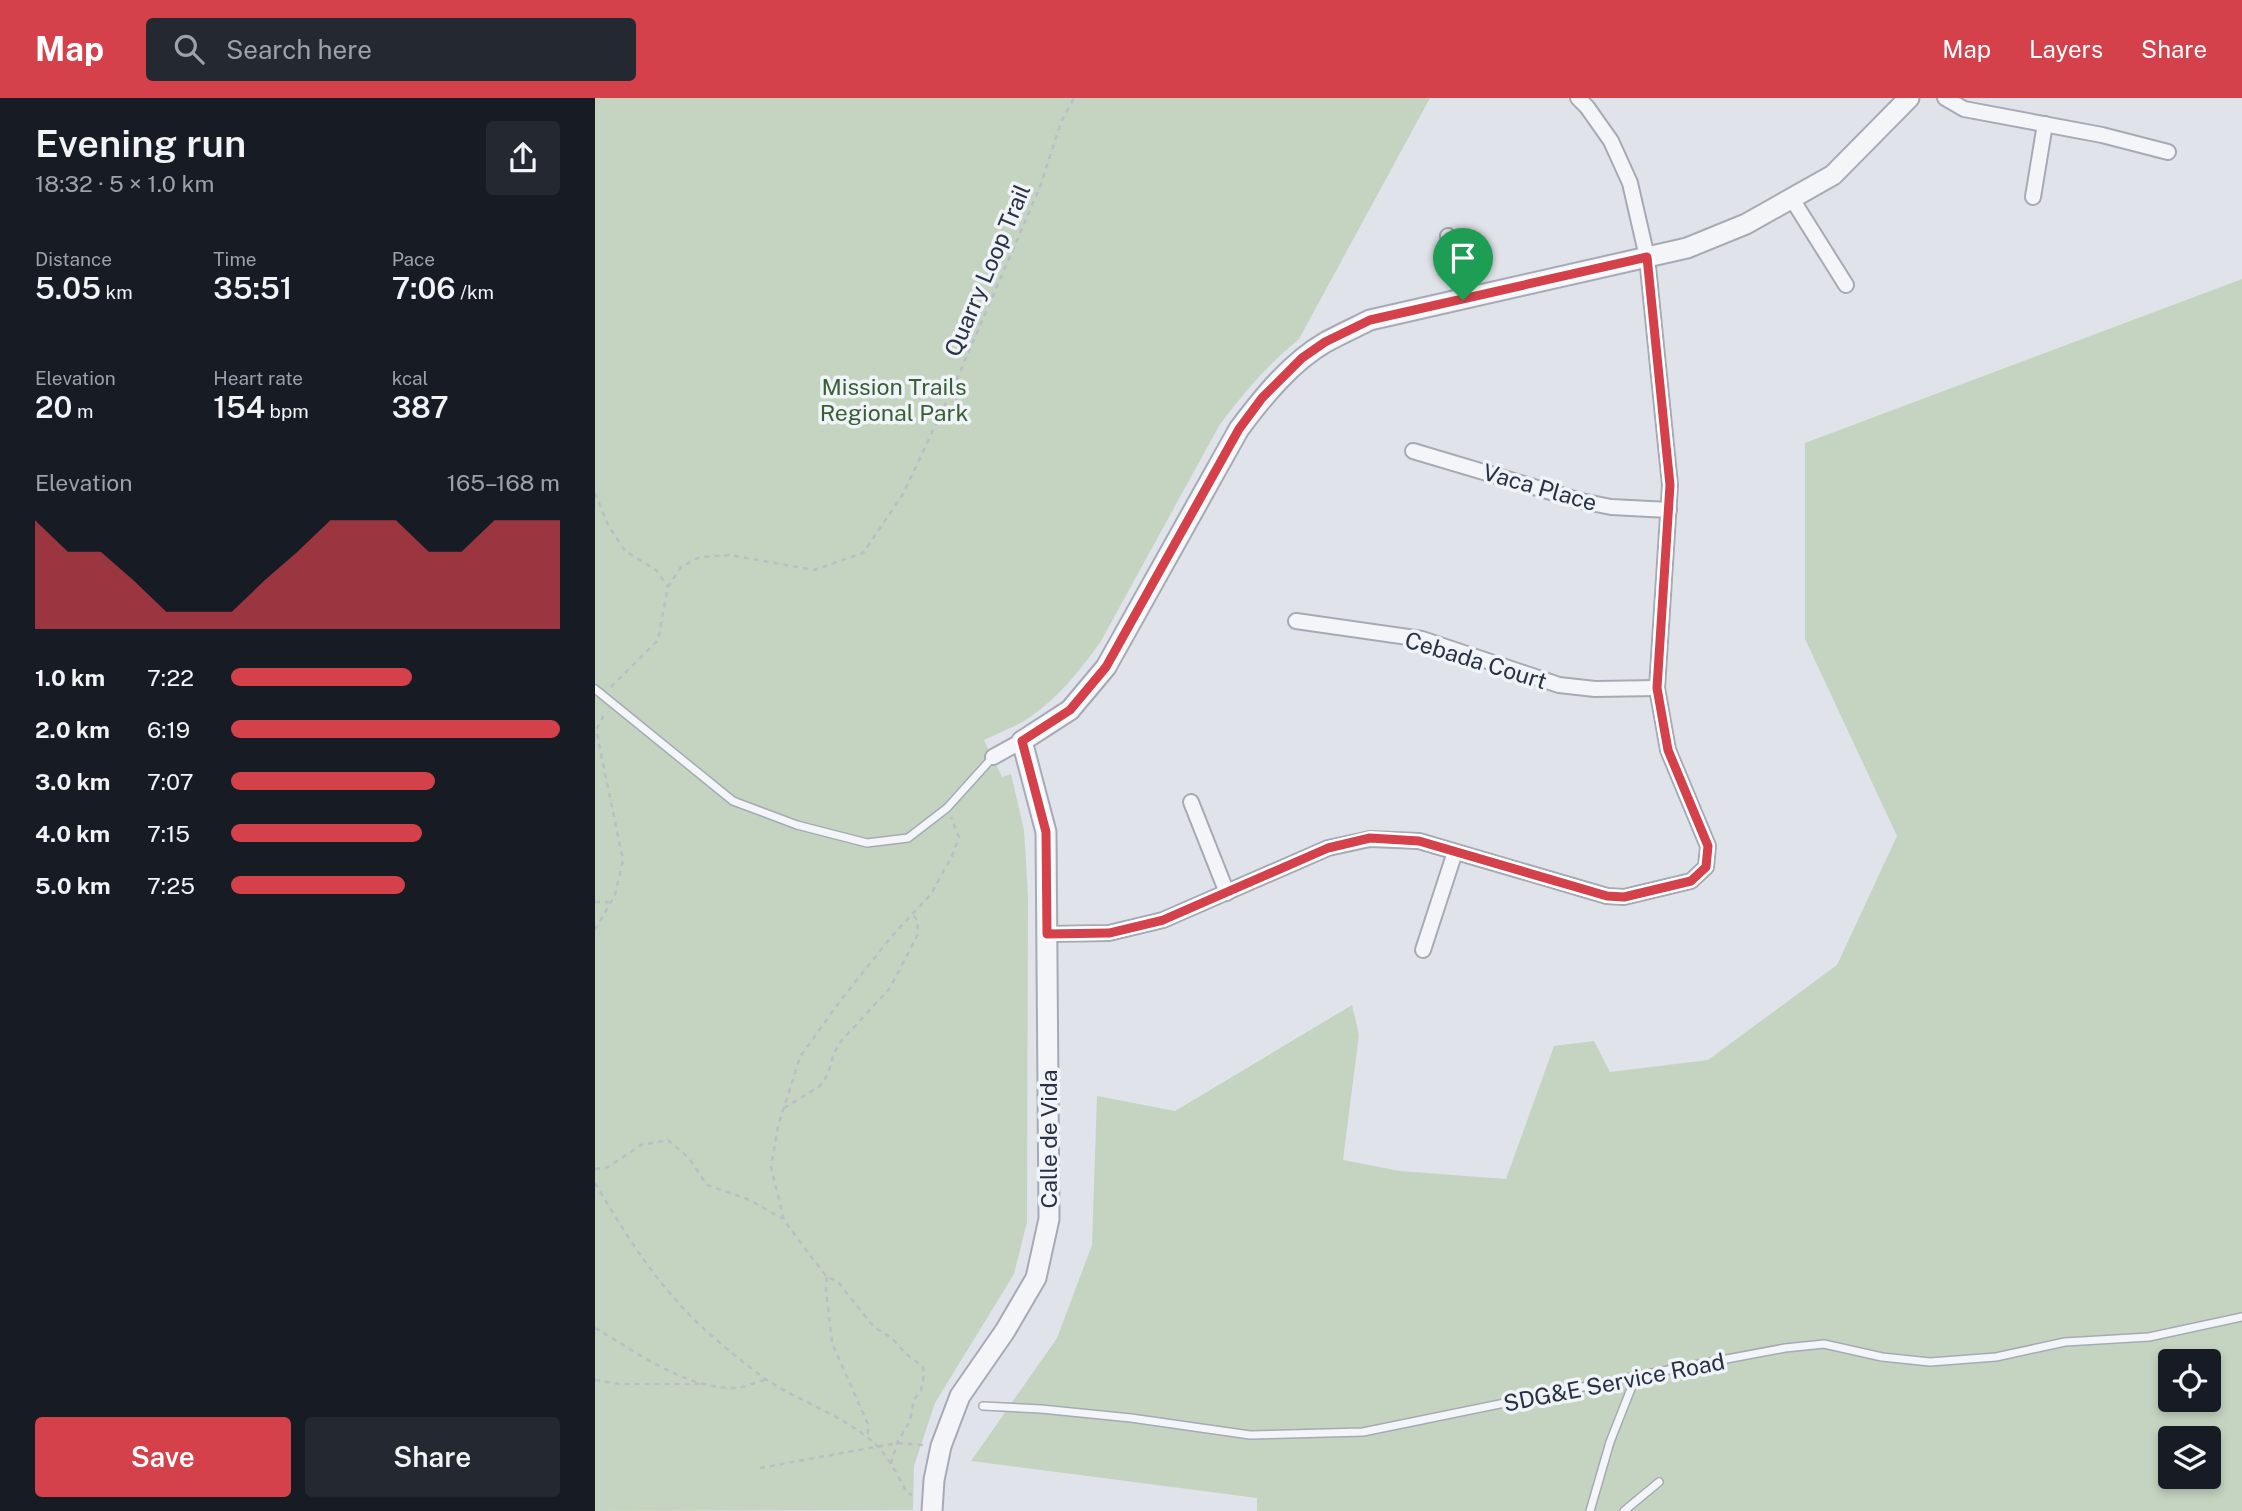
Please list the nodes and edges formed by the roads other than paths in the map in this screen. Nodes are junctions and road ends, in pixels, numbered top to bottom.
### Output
1 (1578, 98) edge
2 (1909, 98) edge
3 (1945, 98) edge
4 (2045, 124) junction
5 (2168, 152) dead end
6 (2033, 197) dead end
7 (1792, 199) junction
8 (1448, 236) dead end
9 (1647, 257) junction
10 (1846, 285) dead end
11 (1463, 300) junction
12 (1413, 451) dead end
13 (1669, 510) junction
14 (1296, 621) dead end
15 (1657, 688) junction
16 (595, 689) edge
17 (1022, 741) junction
18 (993, 757) joint
19 (1191, 802) dead end
20 (1455, 852) junction
21 (1227, 892) junction
22 (1047, 934) junction
23 (1423, 950) dead end
24 (2242, 1317) edge
25 (1636, 1376) junction
26 (983, 1406) dead end
27 (1660, 1482) dead end
28 (932, 1511) edge
29 (1590, 1511) edge
30 (1624, 1511) edge

1 - 9 street
2 - 7 street
3 - 4 street
4 - 5 street
4 - 6 street
7 - 9 street
7 - 10 street
8 - 11 street
9 - 11 street
9 - 13 street
11 - 17 street
12 - 13 street, Vaca Place
13 - 15 street
14 - 15 street, Cebada Court
15 - 20 street
16 - 18 lane
17 - 18 street
17 - 22 street, Calle de Vida
19 - 21 street
20 - 21 street
20 - 23 street
21 - 22 street
22 - 28 street, Calle de Vida
24 - 25 lane, SDG&E Service Road
25 - 26 lane, SDG&E Service Road
25 - 29 lane
27 - 30 lane

